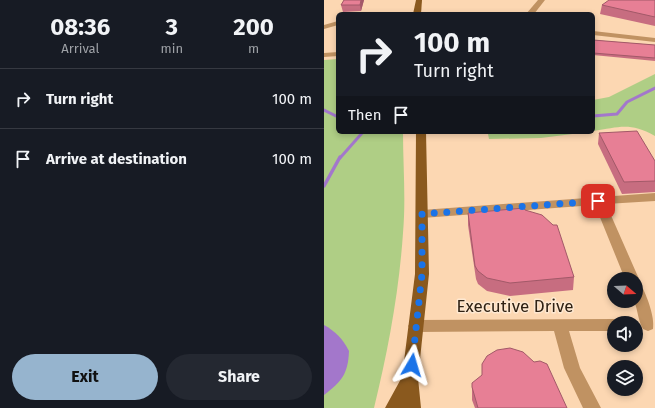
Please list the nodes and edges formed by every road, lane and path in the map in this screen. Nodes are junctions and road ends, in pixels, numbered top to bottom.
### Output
1 (419, 0) edge
2 (542, 0) edge
3 (417, 12) edge
4 (532, 12) edge
5 (336, 24) edge
6 (324, 27) edge
7 (595, 33) edge
8 (655, 40) edge
9 (336, 54) edge
10 (324, 55) edge
11 (421, 134) edge
12 (655, 197) edge
13 (598, 201) junction
14 (422, 214) junction
15 (629, 272) edge
16 (643, 305) edge
17 (560, 325) junction
18 (607, 325) edge
19 (646, 325) edge
20 (416, 326) junction
21 (410, 378) junction
22 (394, 408) edge
23 (412, 408) edge
24 (592, 408) edge

1 - 3 main road
2 - 4 street
5 - 6 street
7 - 8 street
9 - 10 street
11 - 14 main road
12 - 13 street
13 - 14 street
13 - 15 street
14 - 20 main road
16 - 19 street
17 - 18 street, Executive Drive
17 - 20 street, Executive Drive
17 - 24 street
20 - 21 main road
21 - 22 main road
21 - 23 main road

